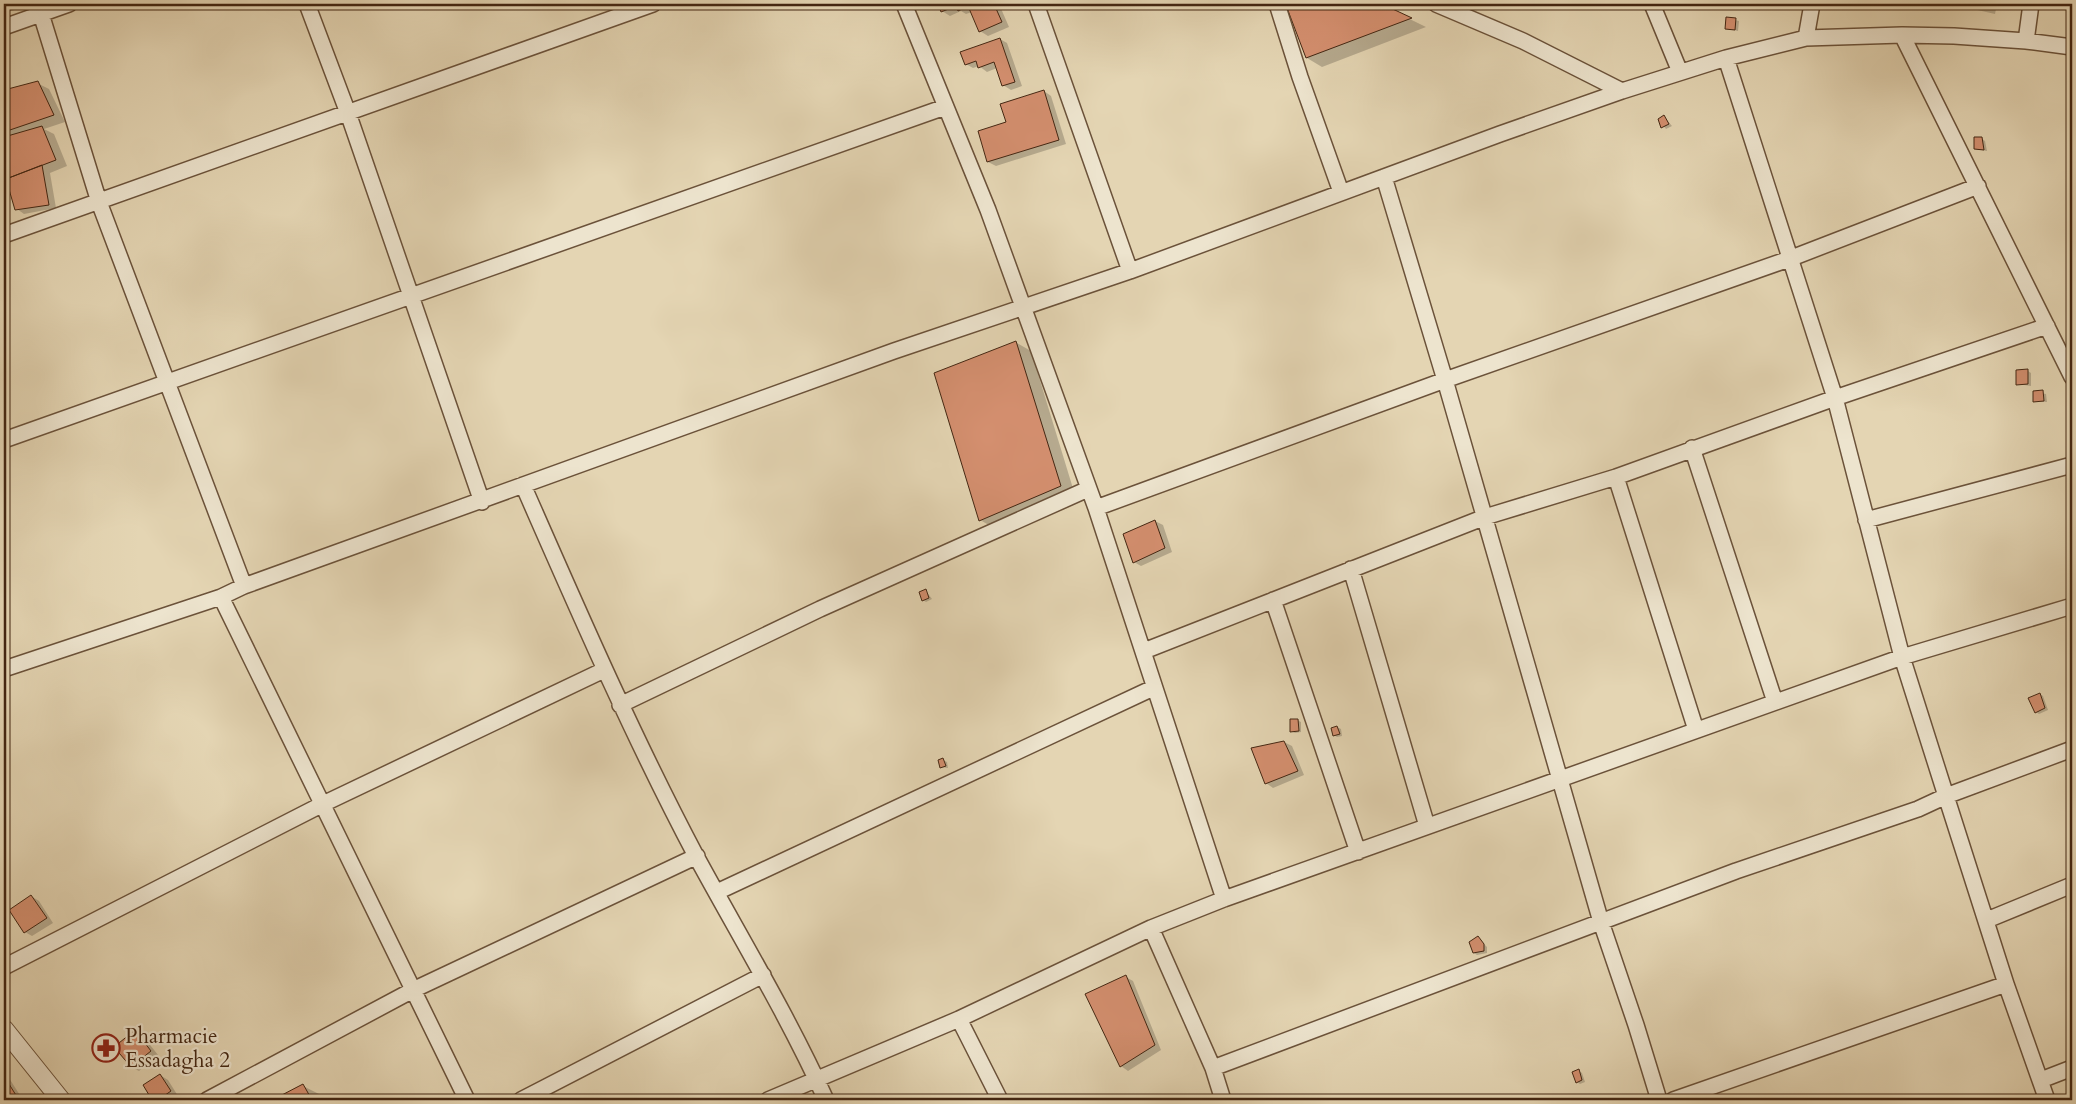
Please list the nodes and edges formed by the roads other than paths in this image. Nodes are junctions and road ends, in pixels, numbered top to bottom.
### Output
1 (70, 4) edge
2 (307, 4) edge
3 (653, 4) edge
4 (904, 4) edge
5 (1036, 4) edge
6 (1278, 4) edge
7 (1436, 4) edge
8 (1652, 4) edge
9 (1812, 4) edge
10 (2031, 4) edge
11 (1451, 7) edge
12 (40, 8) edge
13 (4, 27) edge
14 (1902, 35) junction
15 (1806, 38) junction
16 (2026, 40) junction
17 (2072, 47) edge
18 (1726, 58) junction
19 (1680, 72) junction
20 (1622, 91) junction
21 (945, 107) junction
22 (348, 113) junction
23 (1384, 177) junction
24 (1978, 186) junction
25 (1341, 192) junction
26 (99, 202) junction
27 (4, 235) edge
28 (1789, 259) junction
29 (1130, 270) junction
30 (411, 297) junction
31 (1022, 308) junction
32 (2047, 326) junction
33 (2072, 376) edge
34 (1445, 380) junction
35 (167, 382) junction
36 (1835, 398) junction
37 (4, 440) edge
38 (1692, 448) junction
39 (2072, 465) edge
40 (1616, 477) junction
41 (523, 485) junction
42 (1088, 489) junction
43 (482, 502) junction
44 (1096, 508) junction
45 (1484, 517) junction
46 (1866, 520) junction
47 (1351, 569) junction
48 (244, 586) junction
49 (221, 598) junction
50 (1274, 600) junction
51 (2072, 606) edge
52 (1144, 651) junction
53 (1902, 656) junction
54 (4, 669) edge
55 (604, 670) junction
56 (1153, 688) junction
57 (1775, 702) junction
58 (620, 705) junction
59 (1696, 730) junction
60 (2072, 748) edge
61 (1560, 778) junction
62 (1946, 796) junction
63 (323, 804) junction
64 (1427, 826) junction
65 (1358, 852) junction
66 (697, 856) junction
67 (2072, 886) edge
68 (717, 892) junction
69 (1224, 898) junction
70 (1986, 920) junction
71 (1601, 922) junction
72 (1151, 928) junction
73 (4, 967) edge
74 (763, 975) junction
75 (2006, 984) junction
76 (413, 990) junction
77 (959, 1019) junction
78 (6, 1038) edge
79 (1213, 1068) junction
80 (2072, 1068) edge
81 (816, 1078) junction
82 (2041, 1080) junction
83 (61, 1100) edge
84 (207, 1100) edge
85 (467, 1100) edge
86 (521, 1100) edge
87 (768, 1100) edge
88 (826, 1100) edge
89 (1000, 1100) edge
90 (1223, 1100) edge
91 (1659, 1100) edge
92 (1673, 1100) edge
93 (2047, 1100) edge

1 - 12 street
2 - 22 street
3 - 22 street
4 - 21 street
5 - 29 street
6 - 25 street
7 - 11 street
8 - 19 street
9 - 15 street
10 - 16 street
11 - 20 street
12 - 13 street
12 - 26 street
14 - 15 street
14 - 16 street
14 - 24 street
15 - 18 street
16 - 17 street
18 - 19 street
18 - 28 street
19 - 20 street
20 - 23 street
21 - 30 street
21 - 31 street
22 - 26 street
22 - 30 street
23 - 25 street
23 - 34 street
24 - 28 street
24 - 32 street
25 - 29 street
26 - 27 street
26 - 35 street
28 - 34 street
28 - 36 street
29 - 31 street
30 - 35 street
30 - 43 street
31 - 41 street
31 - 42 street
32 - 33 street
32 - 36 street
34 - 44 street
34 - 45 street
35 - 37 street
35 - 48 street
36 - 38 street
36 - 46 street
38 - 40 street
38 - 57 street
39 - 46 street
40 - 45 street
40 - 59 street
41 - 43 street
41 - 55 street
42 - 44 street
42 - 58 street
43 - 48 street
44 - 52 street
45 - 47 street
45 - 61 street
46 - 53 street
47 - 50 street
47 - 64 street
48 - 49 street
49 - 54 street
49 - 63 street
50 - 52 street
50 - 65 street
51 - 53 street
52 - 56 street
53 - 57 street
53 - 62 street
55 - 58 street
55 - 63 street
56 - 68 street
56 - 69 street
57 - 59 street
58 - 66 street
59 - 61 street
60 - 62 street
61 - 64 street
61 - 71 street
62 - 70 street
62 - 71 street
63 - 73 street
63 - 76 street
64 - 65 street
65 - 69 street
66 - 68 street
66 - 76 street
67 - 70 street
68 - 74 street
69 - 72 street
70 - 75 street
71 - 79 street
71 - 91 street
72 - 77 street
72 - 79 street
74 - 81 street
74 - 86 street
75 - 82 street
75 - 92 street
76 - 84 street
76 - 85 street
77 - 81 street
77 - 89 street
78 - 83 street
79 - 90 street
80 - 82 street
81 - 87 street
81 - 88 street
82 - 93 street

